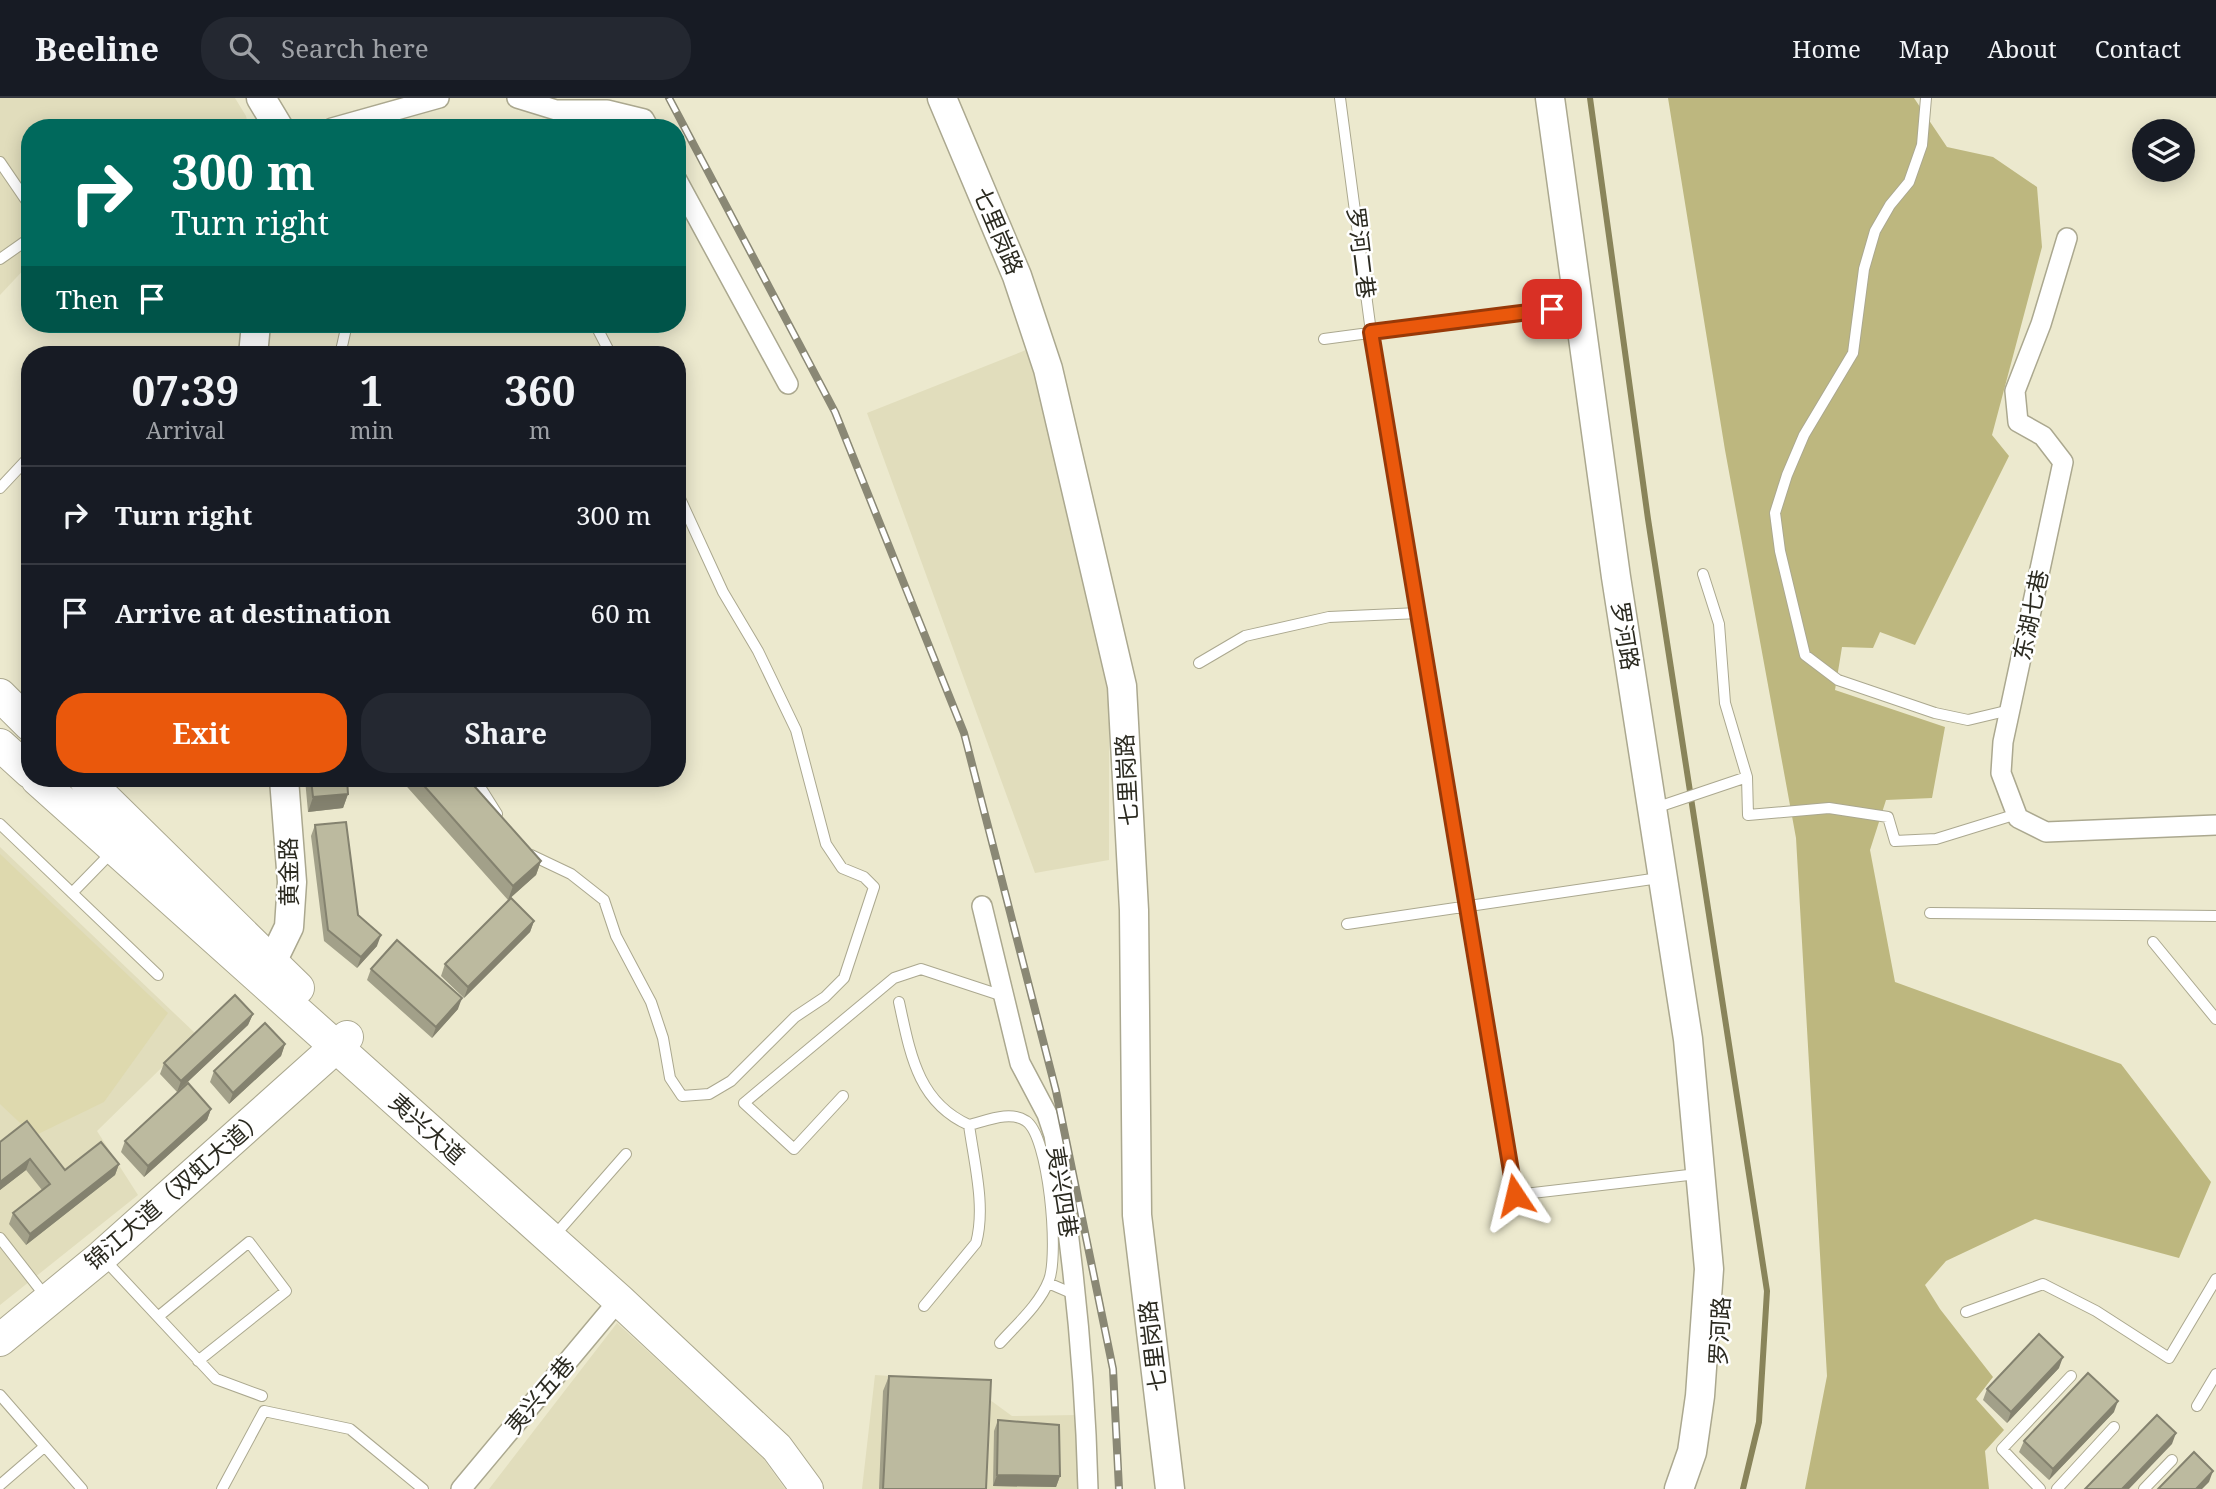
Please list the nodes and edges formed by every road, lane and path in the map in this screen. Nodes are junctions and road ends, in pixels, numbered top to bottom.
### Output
1 (261, 98) edge
2 (439, 98) edge
3 (517, 98) edge
4 (942, 98) edge
5 (1340, 98) edge
6 (1550, 98) edge
7 (1926, 98) edge
8 (274, 119) edge
9 (364, 119) edge
10 (644, 119) edge
11 (0, 162) edge
12 (21, 193) edge
13 (686, 197) edge
14 (2067, 238) dead end
15 (21, 244) edge
16 (0, 259) edge
17 (1578, 305) junction
18 (1371, 332) junction
19 (1324, 339) dead end
20 (788, 384) dead end
21 (21, 466) edge
22 (0, 488) edge
23 (686, 512) edge
24 (1703, 574) dead end
25 (1419, 613) junction
26 (1199, 663) dead end
27 (2011, 710) junction
28 (0, 746) edge
29 (21, 764) edge
30 (1747, 777) junction
31 (46, 787) edge
32 (93, 787) edge
33 (285, 787) edge
34 (480, 787) edge
35 (1653, 808) junction
36 (2017, 814) junction
37 (501, 820) edge
38 (0, 824) edge
39 (2216, 825) edge
40 (115, 849) junction
41 (525, 849) edge
42 (1663, 877) junction
43 (72, 893) junction
44 (982, 906) dead end
45 (1465, 907) junction
46 (1930, 912) dead end
47 (2216, 916) edge
48 (1347, 925) dead end
49 (2153, 942) dead end
50 (272, 962) junction
51 (158, 975) dead end
52 (1003, 996) junction
53 (899, 1002) dead end
54 (2216, 1018) edge
55 (342, 1043) junction
56 (843, 1096) dead end
57 (969, 1125) junction
58 (626, 1154) dead end
59 (1701, 1174) junction
60 (562, 1227) junction
61 (0, 1238) edge
62 (102, 1256) junction
63 (2216, 1279) edge
64 (1048, 1283) junction
65 (1076, 1295) junction
66 (49, 1300) junction
67 (619, 1300) junction
68 (924, 1306) dead end
69 (1966, 1312) dead end
70 (159, 1316) junction
71 (0, 1340) edge
72 (1000, 1343) dead end
73 (198, 1361) junction
74 (2216, 1374) edge
75 (2071, 1376) dead end
76 (0, 1395) edge
77 (262, 1396) dead end
78 (2197, 1406) dead end
79 (2114, 1427) dead end
80 (44, 1447) junction
81 (2172, 1460) dead end
82 (0, 1485) edge
83 (82, 1489) edge
84 (222, 1489) edge
85 (423, 1489) edge
86 (461, 1489) edge
87 (807, 1489) edge
88 (827, 1489) edge
89 (1088, 1489) edge
90 (1170, 1489) edge
91 (1679, 1489) edge
92 (1693, 1489) edge
93 (2039, 1489) edge
94 (2057, 1489) edge
95 (2144, 1489) edge

1 - 8 main road
2 - 9 street
3 - 10 street
4 - 90 main road, 七里岗路
5 - 18 lane, 罗河二巷
6 - 17 main road, 罗河路
7 - 27 lane
11 - 12 lane
13 - 20 street
14 - 27 street, 东湖七巷
15 - 16 lane
17 - 18 lane
17 - 35 main road, 罗河路
18 - 19 lane
18 - 25 lane, 罗河二巷
21 - 22 lane
23 - 41 lane
24 - 30 lane
25 - 26 lane
25 - 45 lane, 罗河二巷
27 - 36 street, 东湖七巷
28 - 29 main road
30 - 35 lane
30 - 36 lane
31 - 40 main road, 夷兴大道
32 - 50 main road, 夷兴大道
33 - 50 main road, 黄金路
34 - 37 lane
35 - 42 main road, 罗河路
36 - 39 street
38 - 43 lane
40 - 43 lane
40 - 55 main road, 夷兴大道
42 - 45 lane
42 - 59 main road, 罗河路
43 - 51 lane
44 - 52 street, 夷兴四巷
45 - 48 lane
45 - 59 lane, 罗河二巷
46 - 47 lane
49 - 54 lane
50 - 55 main road, 夷兴大道
52 - 56 lane
52 - 65 street, 夷兴四巷
53 - 57 lane
55 - 60 main road, 夷兴大道
55 - 62 main road, 锦江大道（双虹大道）
55 - 67 main road, 夷兴大道
57 - 64 lane
57 - 68 lane
58 - 60 lane
59 - 91 main road, 罗河路
59 - 92 main road, 罗河路
60 - 88 main road, 夷兴大道
61 - 66 lane
62 - 66 main road, 锦江大道（双虹大道）
62 - 70 lane
63 - 69 lane
64 - 65 lane
64 - 72 lane
65 - 89 street, 夷兴四巷
66 - 71 main road, 锦江大道（双虹大道）
67 - 86 street, 夷兴五巷
67 - 87 main road, 夷兴大道
70 - 73 lane
70 - 73 lane
73 - 77 lane
74 - 78 lane
75 - 93 lane
76 - 80 lane
79 - 94 lane
80 - 82 lane
80 - 83 lane
81 - 95 lane
84 - 85 lane

